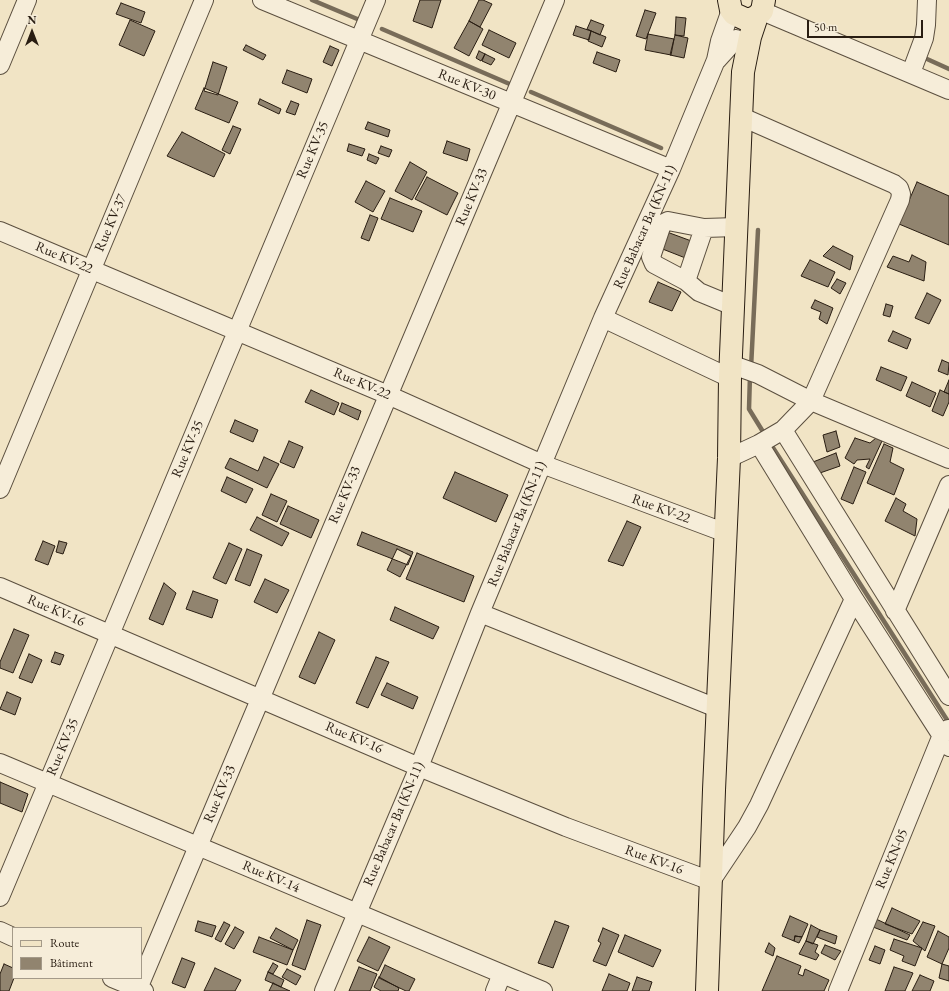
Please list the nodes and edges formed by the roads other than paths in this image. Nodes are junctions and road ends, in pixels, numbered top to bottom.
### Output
1 (27, 0) edge
2 (204, 0) edge
3 (262, 0) edge
4 (376, 0) edge
5 (555, 0) edge
6 (926, 0) edge
7 (731, 8) edge
8 (761, 9) edge
9 (736, 39) junction
10 (359, 41) junction
11 (716, 60) junction
12 (0, 65) edge
13 (742, 72) junction
14 (911, 73) junction
15 (949, 90) edge
16 (511, 103) junction
17 (742, 118) junction
18 (671, 170) junction
19 (736, 227) junction
20 (704, 228) junction
21 (0, 231) edge
22 (91, 270) junction
23 (686, 281) junction
24 (733, 306) junction
25 (603, 318) junction
26 (237, 332) junction
27 (734, 370) junction
28 (388, 395) junction
29 (811, 401) junction
30 (771, 437) junction
31 (729, 458) junction
32 (949, 459) edge
33 (542, 464) junction
34 (949, 485) edge
35 (0, 489) edge
36 (726, 533) junction
37 (0, 587) edge
38 (854, 599) junction
39 (895, 611) junction
40 (480, 613) junction
41 (110, 634) junction
42 (947, 683) edge
43 (260, 698) junction
44 (718, 709) junction
45 (947, 735) edge
46 (0, 762) edge
47 (419, 767) junction
48 (48, 783) junction
49 (198, 846) junction
50 (711, 881) junction
51 (0, 897) edge
52 (356, 913) junction
53 (0, 931) edge
54 (12, 937) edge
55 (502, 974) junction
56 (114, 979) edge
57 (139, 990) edge
58 (324, 991) edge
59 (495, 991) edge
60 (543, 991) edge
61 (707, 991) edge
62 (838, 991) edge

1 - 12 street
2 - 22 street, Rue KV-37
3 - 10 street, Rue KV-30
4 - 10 street, Rue KV-35
5 - 16 street, Rue KV-33
6 - 14 street
7 - 8 main road
7 - 9 main road
7 - 11 street
8 - 13 main road
8 - 14 street
9 - 11 street
9 - 13 main road
10 - 16 street, Rue KV-30
10 - 26 street, Rue KV-35
11 - 18 street, Rue Babacar Ba (KN-11)
13 - 17 main road
14 - 15 street
16 - 18 street, Rue KV-30
16 - 28 street, Rue KV-33
17 - 19 main road
17 - 29 street
18 - 25 street, Rue Babacar Ba (KN-11)
19 - 20 street
19 - 24 main road
20 - 23 street
20 - 23 street
21 - 22 street, Rue KV-22
22 - 26 street, Rue KV-22
22 - 35 street, Rue KV-37
23 - 24 street
24 - 27 main road
25 - 27 street
25 - 33 street, Rue Babacar Ba (KN-11)
26 - 28 street, Rue KV-22
26 - 41 street, Rue KV-35
27 - 29 street
27 - 31 main road
28 - 33 street, Rue KV-22
28 - 43 street, Rue KV-33
29 - 30 street
29 - 32 street
30 - 31 street
30 - 38 street
30 - 39 street
31 - 36 main road
33 - 36 street, Rue KV-22
33 - 40 street, Rue Babacar Ba (KN-11)
34 - 39 street
36 - 44 main road
37 - 41 street, Rue KV-16
38 - 45 street
38 - 50 street
39 - 42 street
40 - 44 street
40 - 47 street, Rue Babacar Ba (KN-11)
41 - 43 street, Rue KV-16
41 - 48 street, Rue KV-35
43 - 47 street, Rue KV-16
43 - 49 street, Rue KV-33
44 - 50 main road
45 - 62 street, Rue KN-05
46 - 48 street, Rue KV-14
47 - 50 street, Rue KV-16
47 - 52 street, Rue Babacar Ba (KN-11)
48 - 49 street, Rue KV-14
48 - 51 street, Rue KV-35
49 - 52 street, Rue KV-14
49 - 57 street, Rue KV-33
50 - 61 main road
52 - 55 street, Rue KV-14
52 - 58 street, Rue Babacar Ba (KN-11)
53 - 54 street
55 - 59 street
55 - 60 street, Rue KV-14
56 - 57 street

